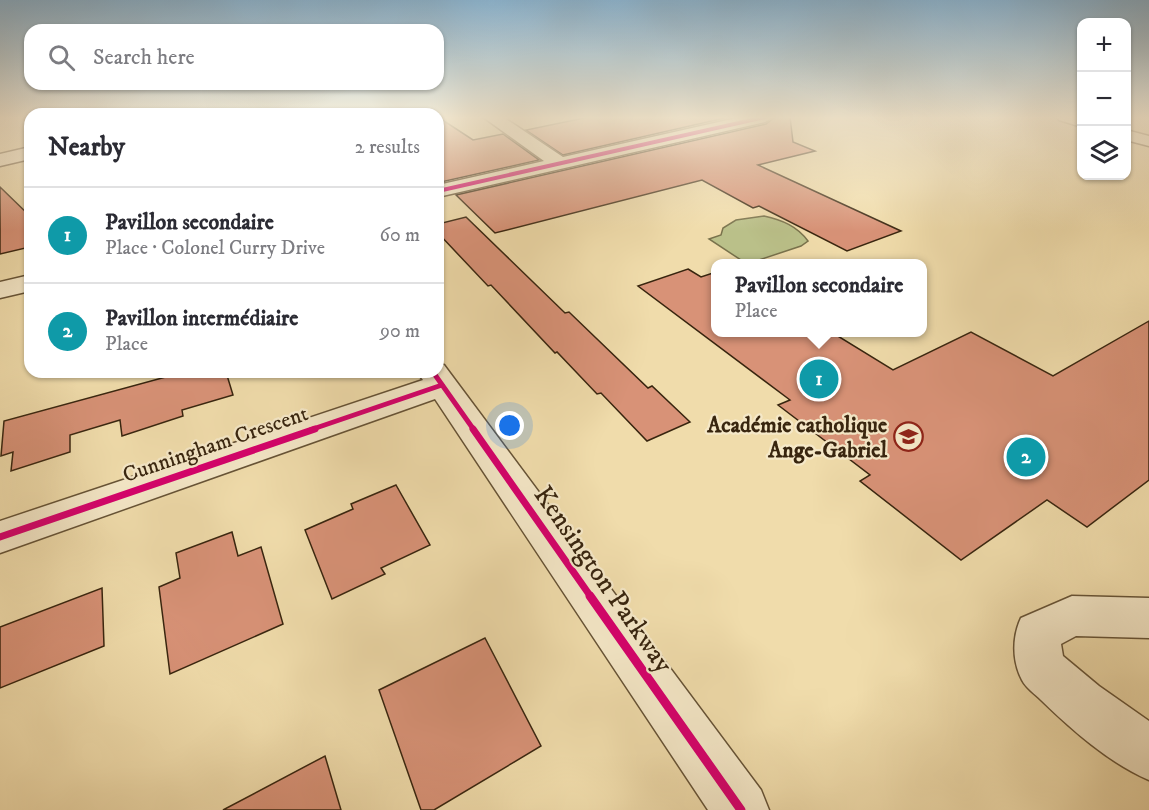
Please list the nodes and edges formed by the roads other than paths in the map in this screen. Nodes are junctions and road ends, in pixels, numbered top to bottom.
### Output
1 (22, 155) edge
2 (547, 155) edge
3 (596, 155) edge
4 (0, 160) edge
5 (559, 163) junction
6 (444, 190) edge
7 (24, 284) edge
8 (0, 290) edge
9 (437, 378) edge
10 (0, 537) edge
11 (1149, 618) edge
12 (1149, 753) edge
13 (741, 810) edge

1 - 4 street
2 - 5 street
3 - 5 street
5 - 6 street
7 - 8 street
9 - 10 street, Cunningham Crescent
9 - 13 street, Kensington Parkway
11 - 12 street

